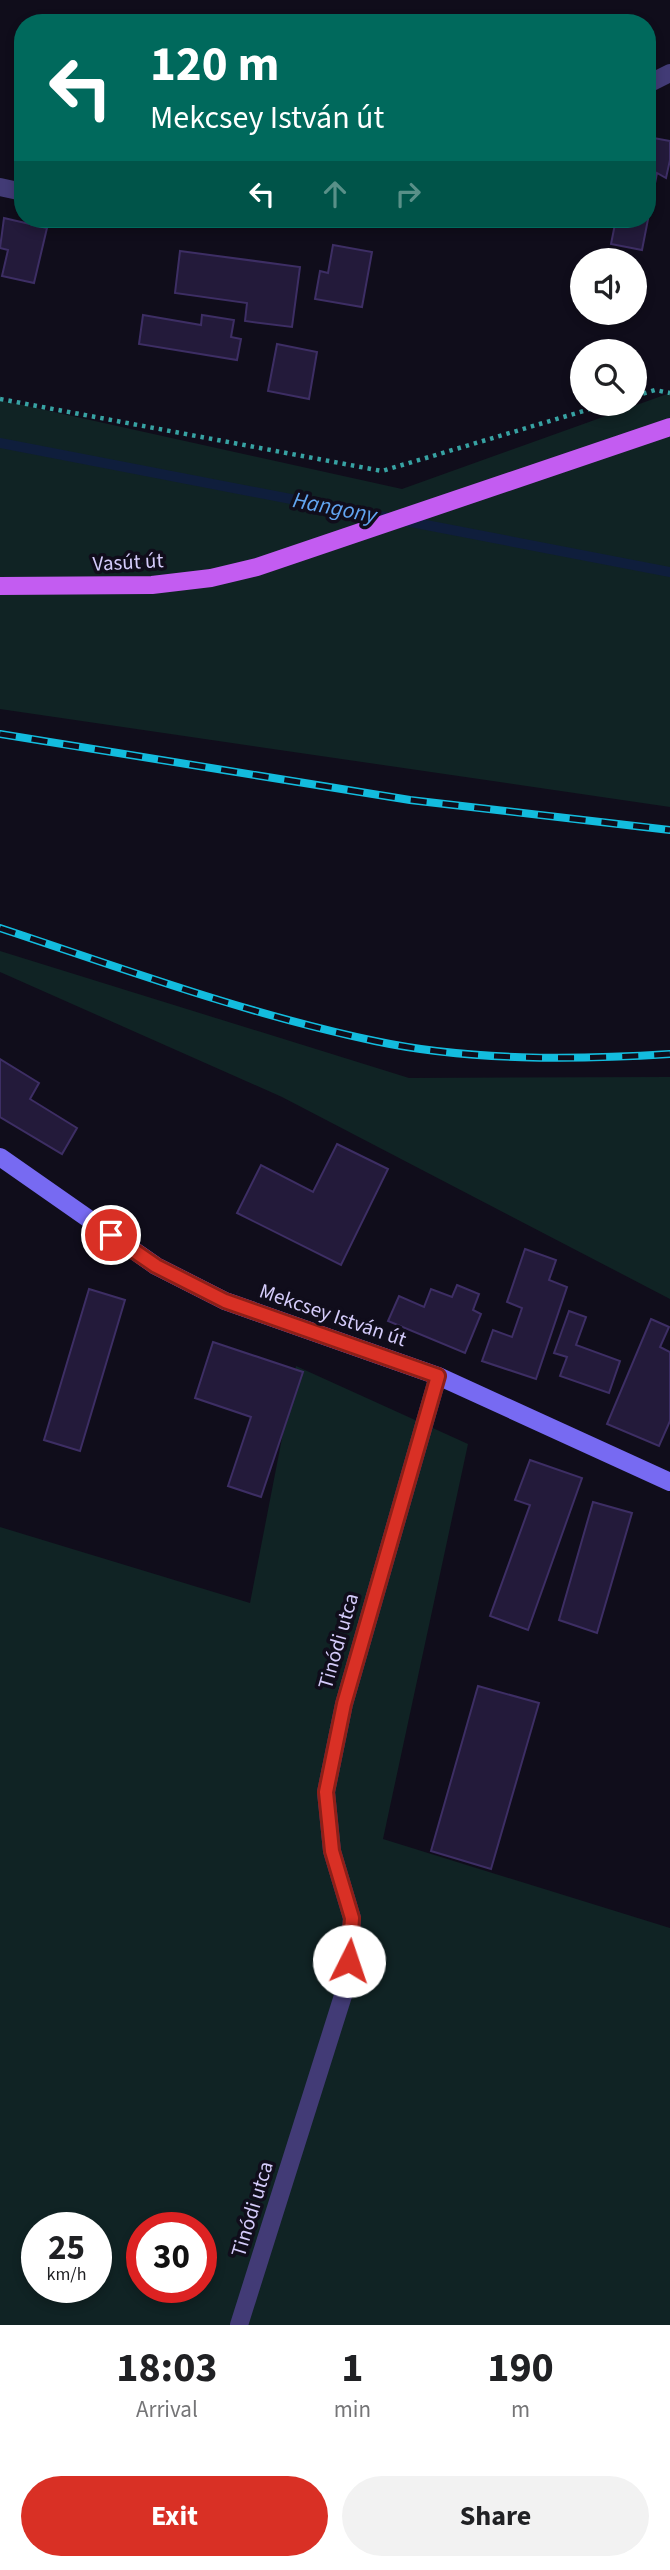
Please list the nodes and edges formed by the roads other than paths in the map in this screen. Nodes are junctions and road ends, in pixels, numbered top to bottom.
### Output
1 (670, 427) edge
2 (0, 586) edge
3 (0, 1157) edge
4 (438, 1376) junction
5 (670, 1482) edge
6 (239, 2325) edge

1 - 2 main road, Vasút út
3 - 4 street, Mekcsey István út
4 - 5 street, Mekcsey István út
4 - 6 street, Tinódi utca

